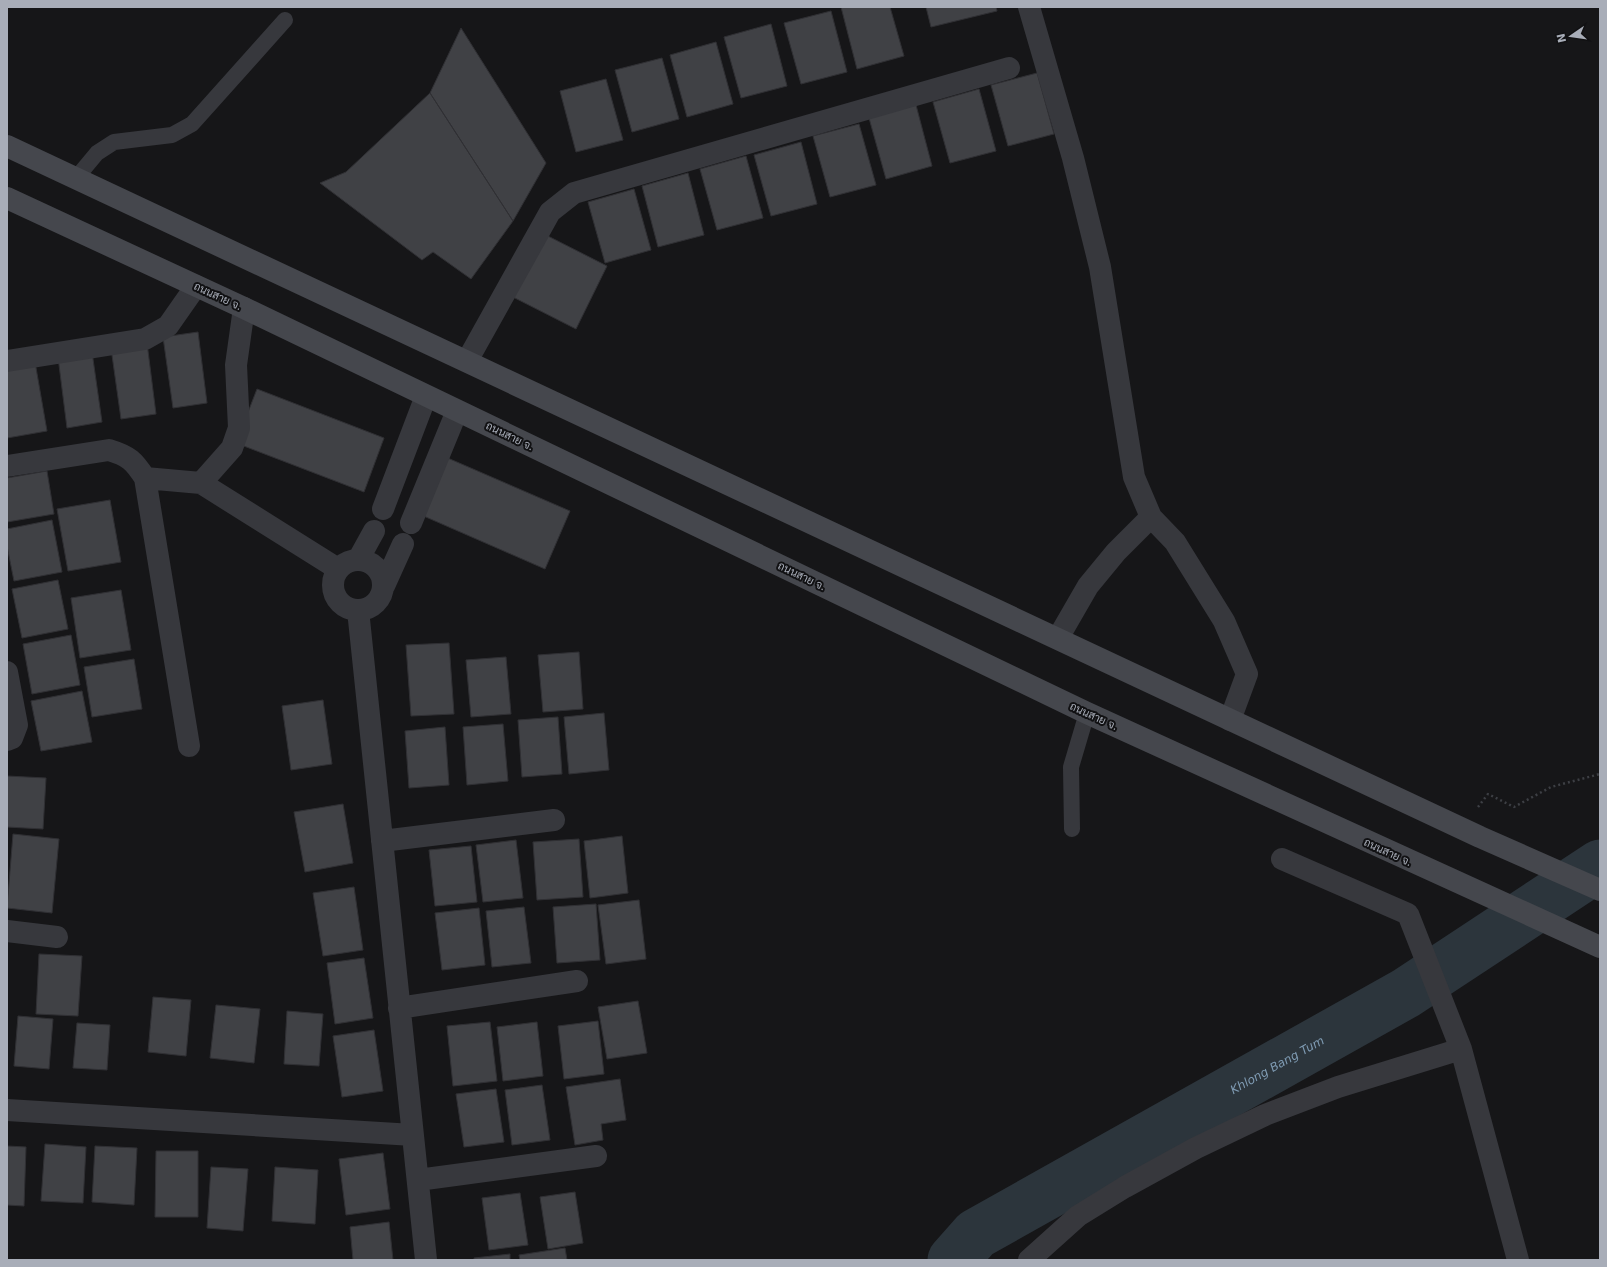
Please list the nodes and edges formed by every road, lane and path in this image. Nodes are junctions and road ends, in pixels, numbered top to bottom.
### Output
1 (1029, 7) edge
2 (285, 20) dead end
3 (1009, 68) dead end
4 (7, 146) edge
5 (77, 178) junction
6 (7, 198) edge
7 (196, 286) junction
8 (244, 308) junction
9 (7, 361) edge
10 (467, 361) junction
11 (426, 396) junction
12 (457, 411) junction
13 (7, 466) edge
14 (145, 478) junction
15 (200, 483) junction
16 (383, 509) dead end
17 (1151, 517) junction
18 (411, 523) dead end
19 (374, 531) dead end
20 (403, 544) dead end
21 (358, 560) junction
22 (338, 569) junction
23 (384, 586) junction
24 (358, 610) junction
25 (1058, 638) junction
26 (7, 672) edge
27 (1087, 713) junction
28 (1230, 720) junction
29 (7, 740) edge
30 (189, 746) dead end
31 (1600, 774) edge
32 (554, 820) dead end
33 (1072, 829) dead end
34 (1471, 833) junction
35 (382, 841) junction
36 (1282, 859) dead end
37 (1600, 890) edge
38 (7, 931) edge
39 (57, 937) dead end
40 (1600, 947) edge
41 (577, 981) dead end
42 (400, 1008) junction
43 (1461, 1049) junction
44 (7, 1110) edge
45 (413, 1134) junction
46 (596, 1156) dead end
47 (418, 1180) junction
48 (426, 1260) edge
49 (1029, 1260) edge
50 (1518, 1260) edge

1 - 17 street
2 - 5 lane
3 - 10 street
4 - 5 main road
5 - 10 main road
6 - 7 main road, ถนนสาย จ.
7 - 8 main road, ถนนสาย จ.
7 - 9 street
8 - 11 main road, ถนนสาย จ.
8 - 15 street
10 - 25 main road
11 - 12 main road, ถนนสาย จ.
11 - 16 street
12 - 18 street
12 - 27 main road, ถนนสาย จ.
13 - 14 street
14 - 15 street
14 - 30 street
15 - 22 street
17 - 25 street
17 - 28 street
19 - 21 street
20 - 23 street
21 - 22 street
21 - 23 street
22 - 24 street
23 - 24 street
24 - 35 street
25 - 28 main road
26 - 29 street
27 - 33 lane
27 - 40 main road, ถนนสาย จ.
28 - 34 main road
31 - 34 path
32 - 35 street
34 - 37 main road
35 - 42 street
36 - 43 street
38 - 39 street
41 - 42 street
42 - 45 street
43 - 49 street
43 - 50 street
44 - 45 street
45 - 47 street
46 - 47 street
47 - 48 street

